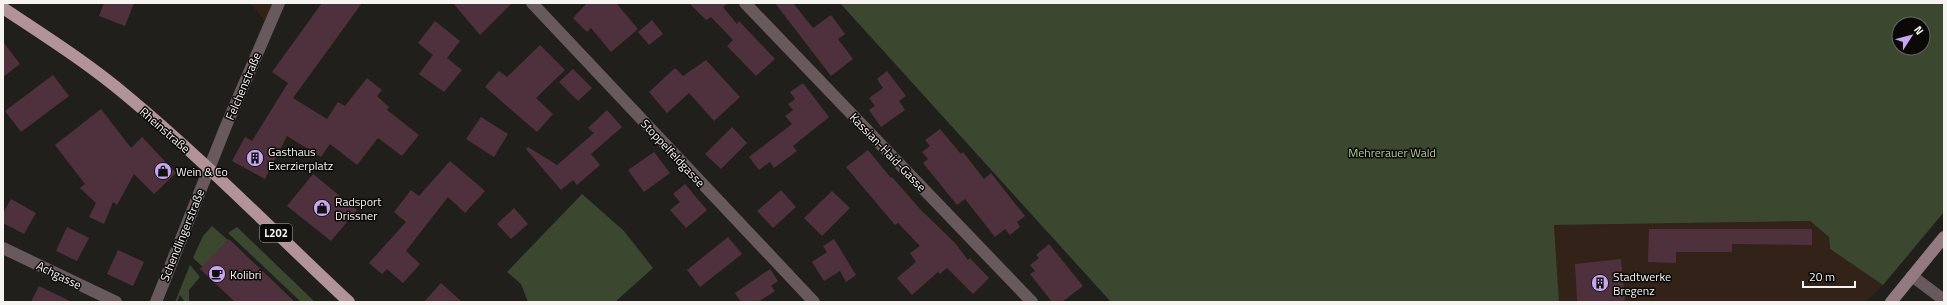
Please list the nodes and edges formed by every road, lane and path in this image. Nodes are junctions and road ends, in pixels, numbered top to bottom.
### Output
1 (279, 3) edge
2 (532, 3) edge
3 (745, 3) edge
4 (3, 8) edge
5 (209, 168) junction
6 (1944, 237) edge
7 (3, 248) edge
8 (1912, 276) junction
9 (1944, 300) edge
10 (116, 302) edge
11 (156, 302) edge
12 (349, 302) edge
13 (814, 302) edge
14 (1032, 302) edge
15 (1891, 302) edge

1 - 5 street, Felchenstraße
2 - 13 street, Stoppelfeldgasse
3 - 14 street, Kassian-Haid-Gasse
4 - 5 main road, Rheinstraße / L202
5 - 11 street, Schendlingerstraße
5 - 12 main road, Rheinstraße / L202
6 - 8 street
7 - 10 street, Achgasse
8 - 9 street
8 - 15 street

